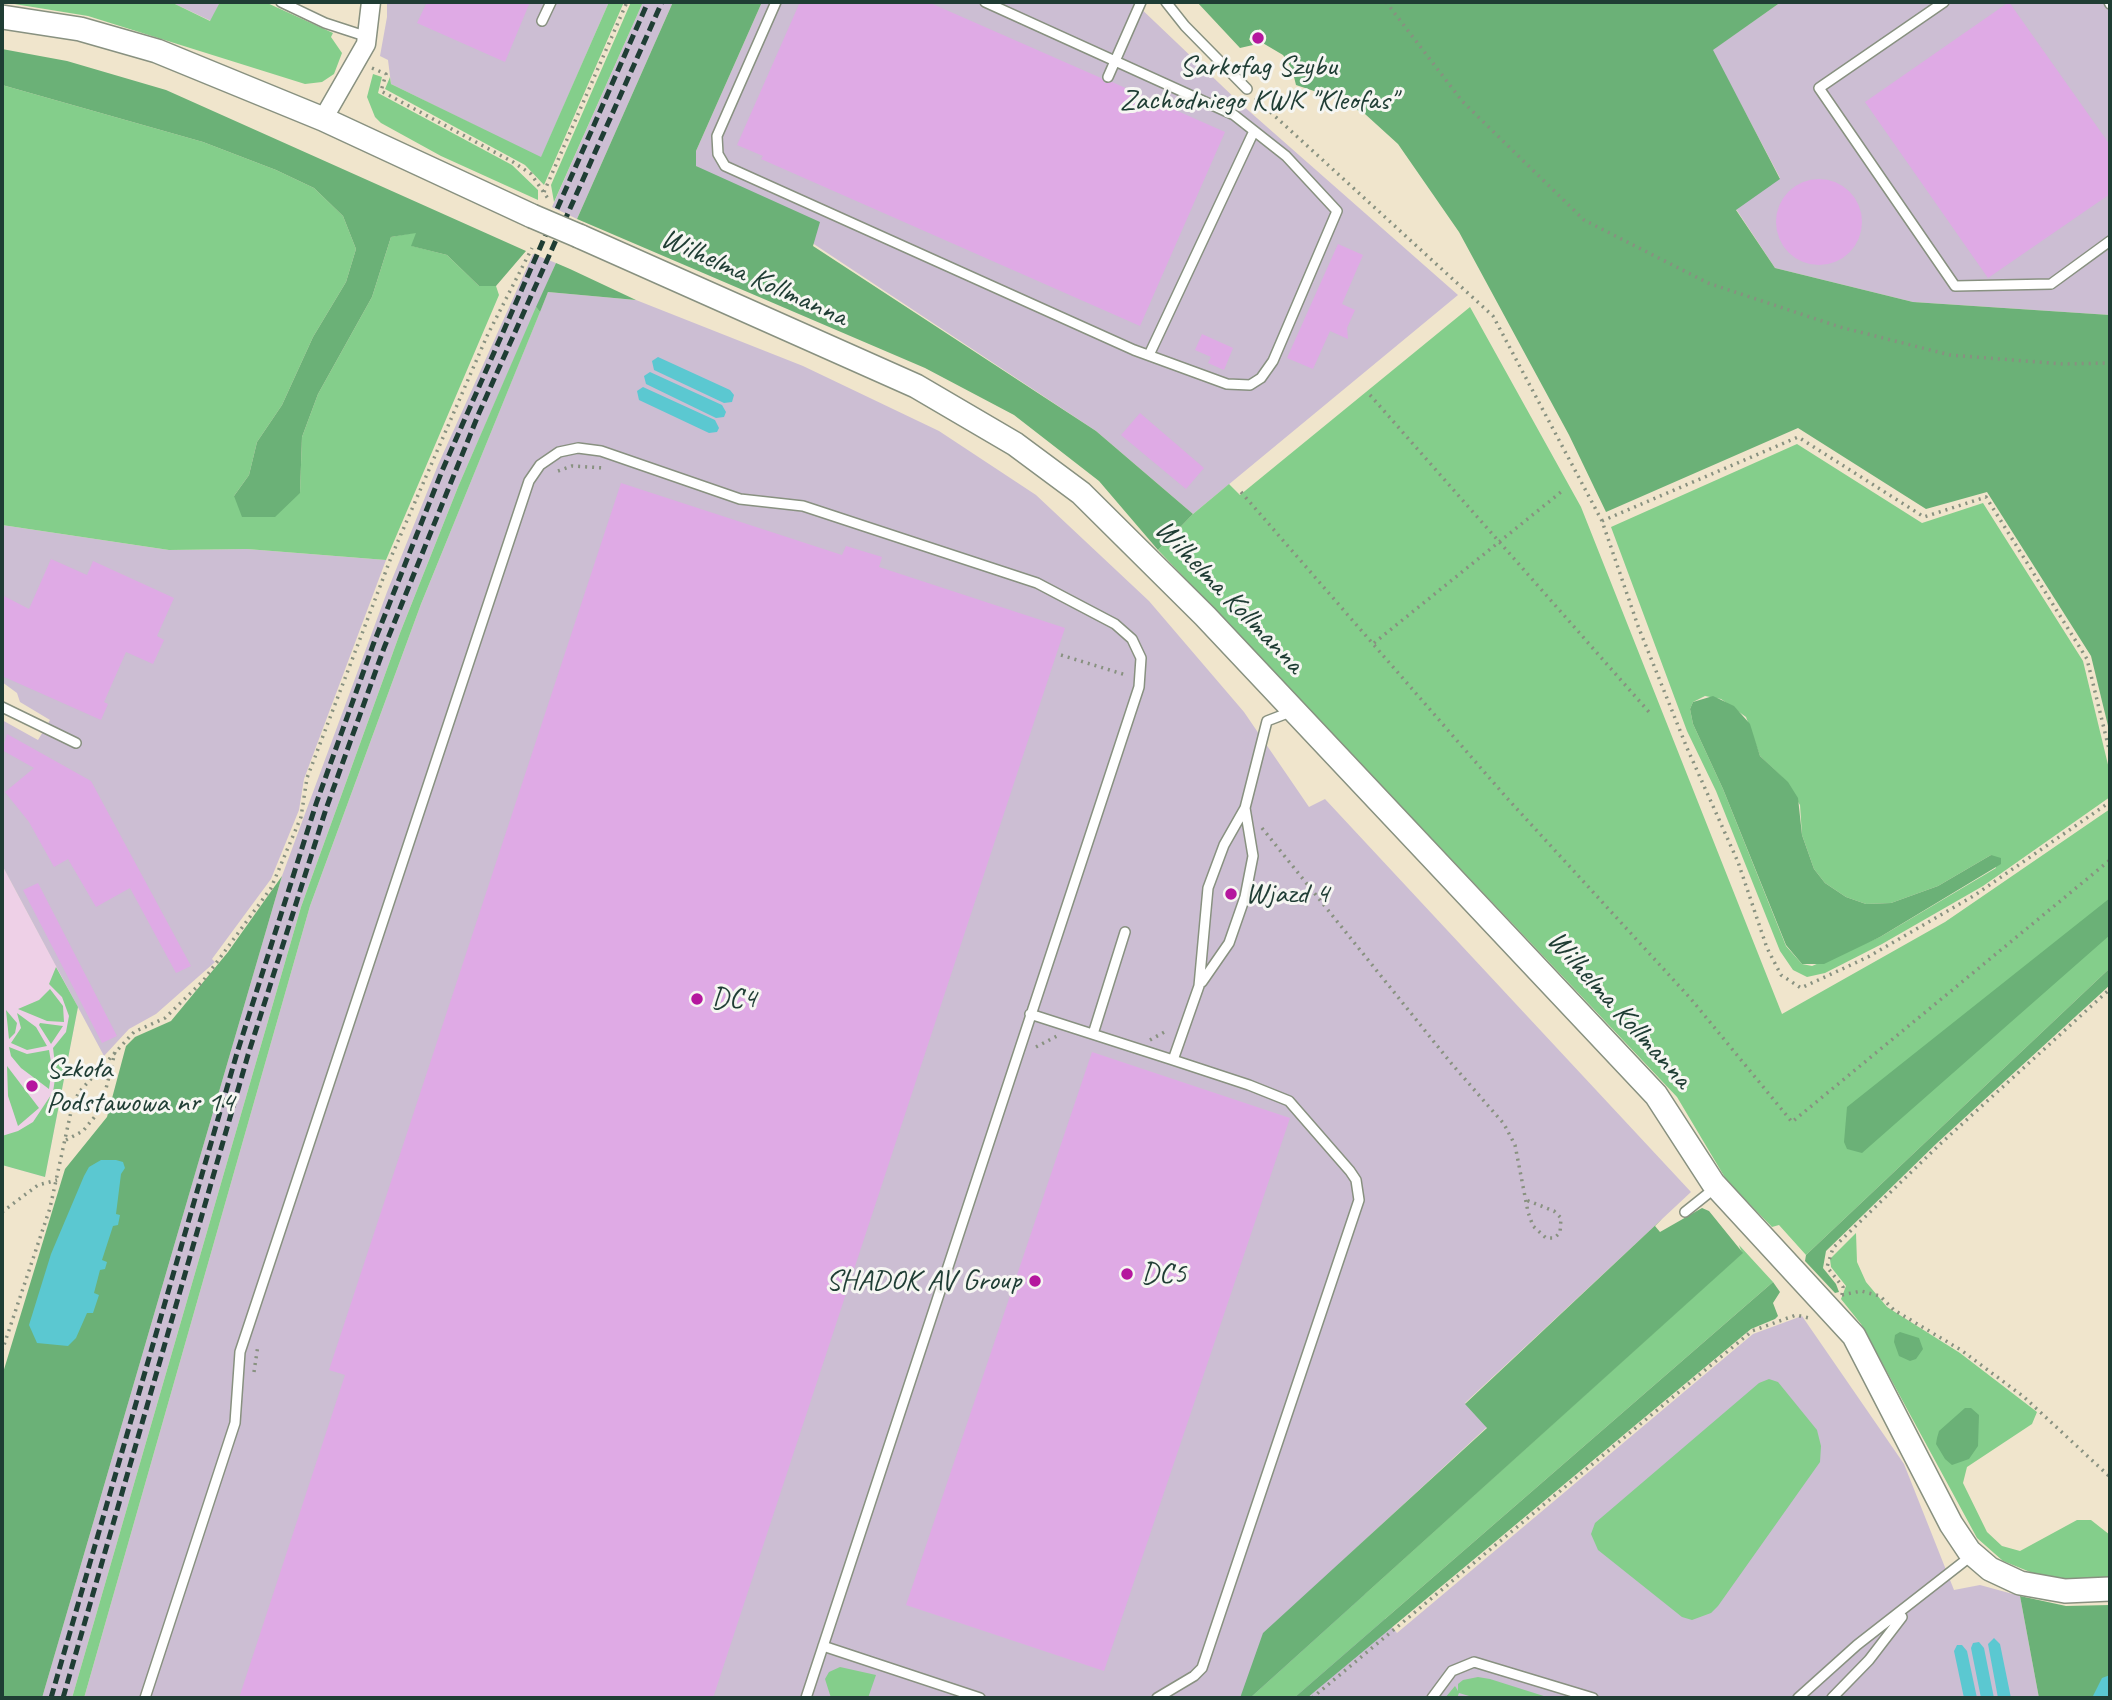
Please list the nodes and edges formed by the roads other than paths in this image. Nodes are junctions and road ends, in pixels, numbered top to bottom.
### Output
1 (281, 2) edge
2 (372, 2) edge
3 (551, 2) edge
4 (776, 2) edge
5 (985, 2) edge
6 (1141, 2) edge
7 (1166, 2) edge
8 (1944, 2) edge
9 (2, 17) edge
10 (542, 21) dead end
11 (368, 37) junction
12 (1115, 60) junction
13 (1108, 77) dead end
14 (1247, 89) road end
15 (323, 119) junction
16 (1254, 131) junction
17 (2110, 242) edge
18 (1149, 355) junction
19 (2, 707) edge
20 (1294, 710) junction
21 (76, 743) dead end
22 (1245, 808) junction
23 (1125, 932) dead end
24 (1199, 986) junction
25 (1030, 1014) junction
26 (1093, 1034) junction
27 (1173, 1060) junction
28 (1716, 1187) junction
29 (1685, 1212) dead end
30 (1972, 1555) junction
31 (2110, 1589) edge
32 (1909, 1608) junction
33 (823, 1646) junction
34 (145, 1698) edge
35 (806, 1698) edge
36 (980, 1698) edge
37 (1157, 1698) edge
38 (1432, 1698) edge
39 (1593, 1698) edge
40 (1798, 1698) edge
41 (1832, 1698) edge

1 - 11 lane
2 - 11 street
3 - 10 lane
4 - 18 lane
5 - 12 lane
6 - 12 lane
7 - 14 lane
8 - 17 lane
9 - 15 street, Wilhelma Kollmanna
11 - 15 street
12 - 13 lane
12 - 16 lane
15 - 20 street, Wilhelma Kollmanna, bridge
16 - 18 lane
16 - 18 lane
19 - 21 lane
20 - 22 lane
20 - 28 street, Wilhelma Kollmanna
22 - 24 lane
22 - 24 lane
23 - 26 lane
24 - 27 lane
25 - 26 lane
25 - 33 lane
25 - 34 lane
26 - 27 lane
27 - 37 lane
28 - 29 lane
28 - 30 street, Wilhelma Kollmanna
30 - 31 street, Wilhelma Kollmanna
30 - 32 lane
32 - 40 lane
32 - 41 lane
33 - 35 lane
33 - 36 lane
38 - 39 lane

